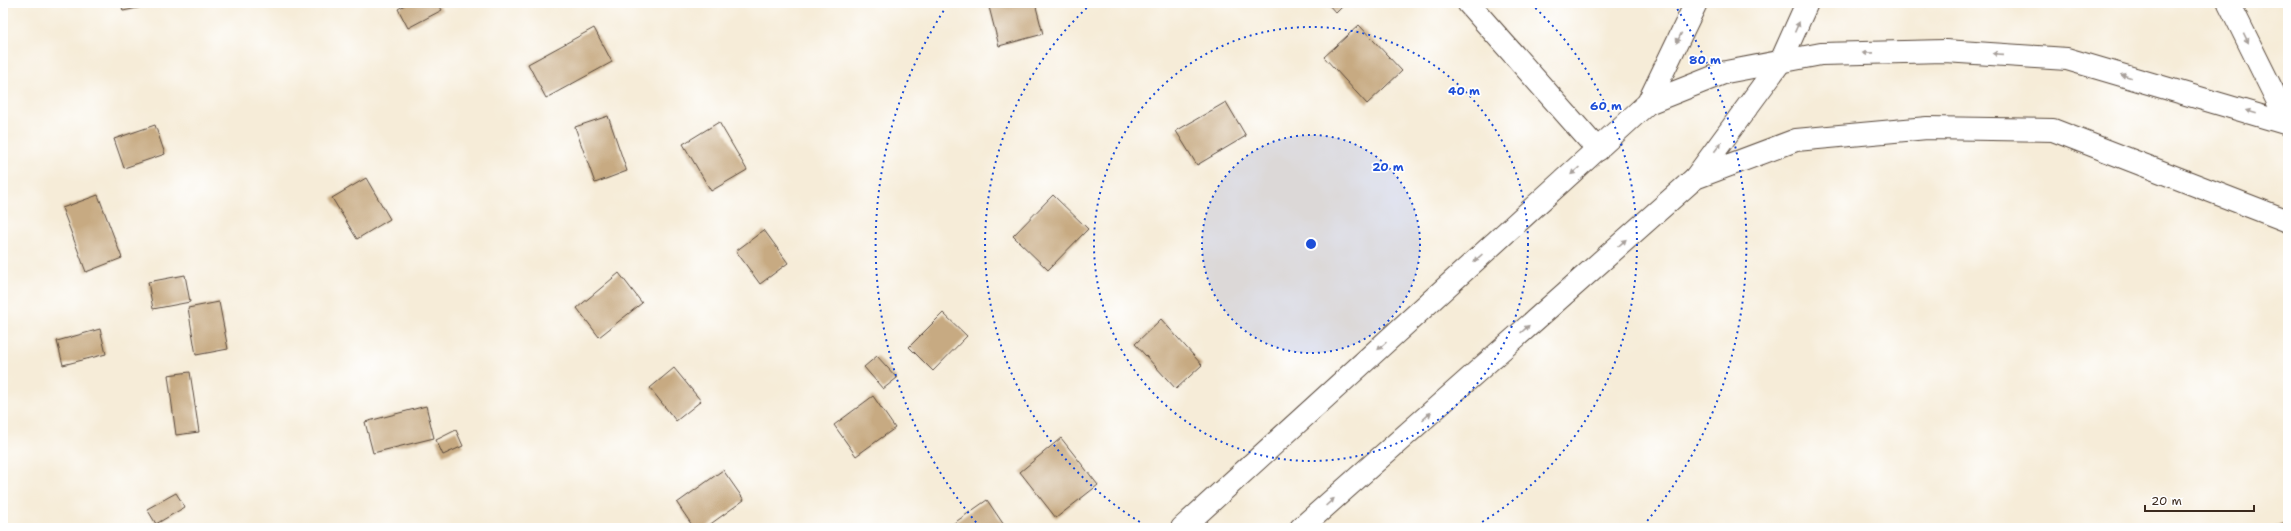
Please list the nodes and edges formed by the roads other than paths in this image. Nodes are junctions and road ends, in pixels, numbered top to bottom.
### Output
1 (1468, 3) edge
2 (1696, 3) edge
3 (1807, 3) edge
4 (2229, 3) edge
5 (1781, 61) junction
6 (1648, 103) junction
7 (2288, 123) edge
8 (1598, 150) junction
9 (1695, 178) junction
10 (2288, 221) edge
11 (1182, 528) edge
12 (1301, 528) edge

1 - 8 street
2 -> 6 street
5 -> 3 street
4 -> 7 street
5 - 6 street
7 -> 5 street
9 -> 5 street
6 - 8 street
8 -> 11 street
9 - 10 street
12 -> 9 street

